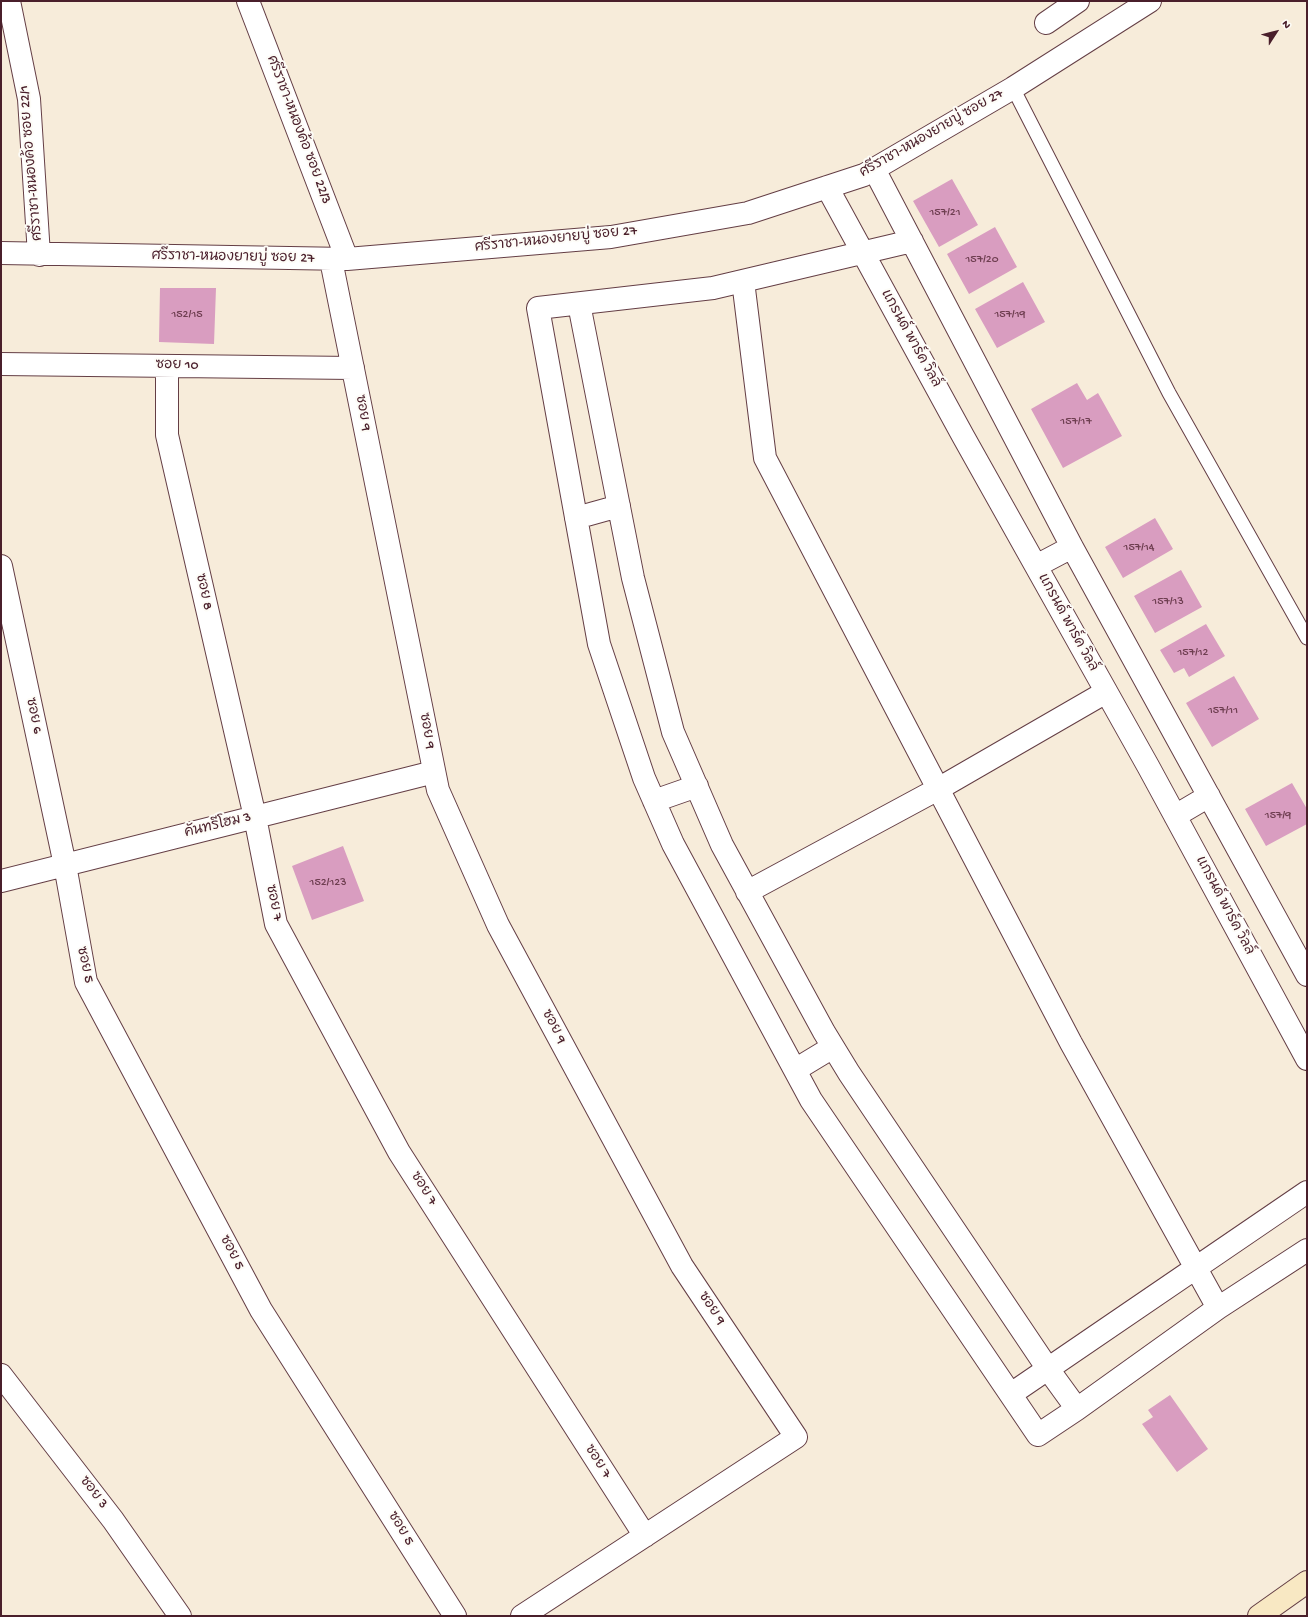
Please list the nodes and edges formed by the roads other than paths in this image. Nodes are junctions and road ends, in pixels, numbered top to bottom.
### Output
1 (9, 1) edge
2 (248, 1) edge
3 (1078, 1) edge
4 (1150, 1) edge
5 (1046, 23) dead end
6 (1013, 88) junction
7 (874, 169) junction
8 (827, 187) junction
9 (912, 241) junction
10 (863, 252) junction
11 (1, 253) edge
12 (39, 255) junction
13 (339, 260) junction
14 (743, 281) junction
15 (579, 304) junction
16 (1, 364) edge
17 (167, 366) junction
18 (353, 368) junction
19 (619, 506) junction
20 (576, 518) junction
21 (1072, 547) junction
22 (1, 566) edge
23 (1036, 566) junction
24 (1307, 638) edge
25 (1106, 692) junction
26 (434, 772) junction
27 (697, 786) junction
28 (938, 789) junction
29 (1209, 796) junction
30 (654, 801) junction
31 (1175, 816) junction
32 (255, 817) junction
33 (65, 865) junction
34 (1, 881) edge
35 (748, 892) junction
36 (1307, 975) edge
37 (833, 1047) junction
38 (1307, 1059) edge
39 (795, 1070) junction
40 (1307, 1192) edge
41 (1307, 1250) edge
42 (1196, 1267) junction
43 (1218, 1308) junction
44 (1048, 1369) junction
45 (1, 1374) edge
46 (1011, 1394) junction
47 (1077, 1410) junction
48 (644, 1536) junction
49 (1307, 1582) edge
50 (180, 1616) edge
51 (455, 1616) edge
52 (522, 1616) edge
53 (1259, 1616) edge

1 - 12 street, ศรีราชา-หนองค้อ ซอย 22/1
2 - 13 street, ศรีราชา-หนองค้อ ซอย 22/3
3 - 5 street
4 - 6 street, ศรีราชา-หนองยายบู่ ซอย 27
6 - 7 street, ศรีราชา-หนองยายบู่ ซอย 27
6 - 24 lane
7 - 8 street, ศรีราชา-หนองยายบู่ ซอย 27
7 - 9 street
8 - 10 street, แกรนด์ พาร์ค วิลล์
8 - 13 street, ศรีราชา-หนองยายบู่ ซอย 27
9 - 10 street
9 - 21 street
10 - 14 street
10 - 23 street, แกรนด์ พาร์ค วิลล์
11 - 12 street, ศรีราชา-หนองยายบู่ ซอย 27
12 - 13 street, ศรีราชา-หนองยายบู่ ซอย 27
13 - 18 street, ซอย 9
14 - 15 street
14 - 28 street
15 - 19 street
15 - 20 street
16 - 17 street, ซอย 10
17 - 18 street, ซอย 10
17 - 32 street, ซอย 8
18 - 26 street, ซอย 9
19 - 20 street
19 - 27 street
20 - 30 street
21 - 23 street
21 - 29 street
22 - 33 street, ซอย 6
23 - 25 street, แกรนด์ พาร์ค วิลล์
25 - 28 street
25 - 31 street, แกรนด์ พาร์ค วิลล์
26 - 32 street, คันทรีโฮม 3
26 - 48 street, ซอย 9
27 - 30 street
27 - 35 street
28 - 35 street
28 - 42 street
29 - 31 street
29 - 36 street
30 - 39 street
31 - 38 street, แกรนด์ พาร์ค วิลล์
32 - 33 street, คันทรีโฮม 3
32 - 48 street, ซอย 7
33 - 34 street, คันทรีโฮม 3
33 - 51 street, ซอย 5
35 - 37 street
37 - 39 street
37 - 44 street
39 - 46 street
40 - 42 street
41 - 43 street
42 - 43 street
42 - 44 street
43 - 47 street
44 - 46 street
44 - 47 street
45 - 50 street, ซอย 3
46 - 47 street
48 - 52 street, ซอย 9
49 - 53 main road

